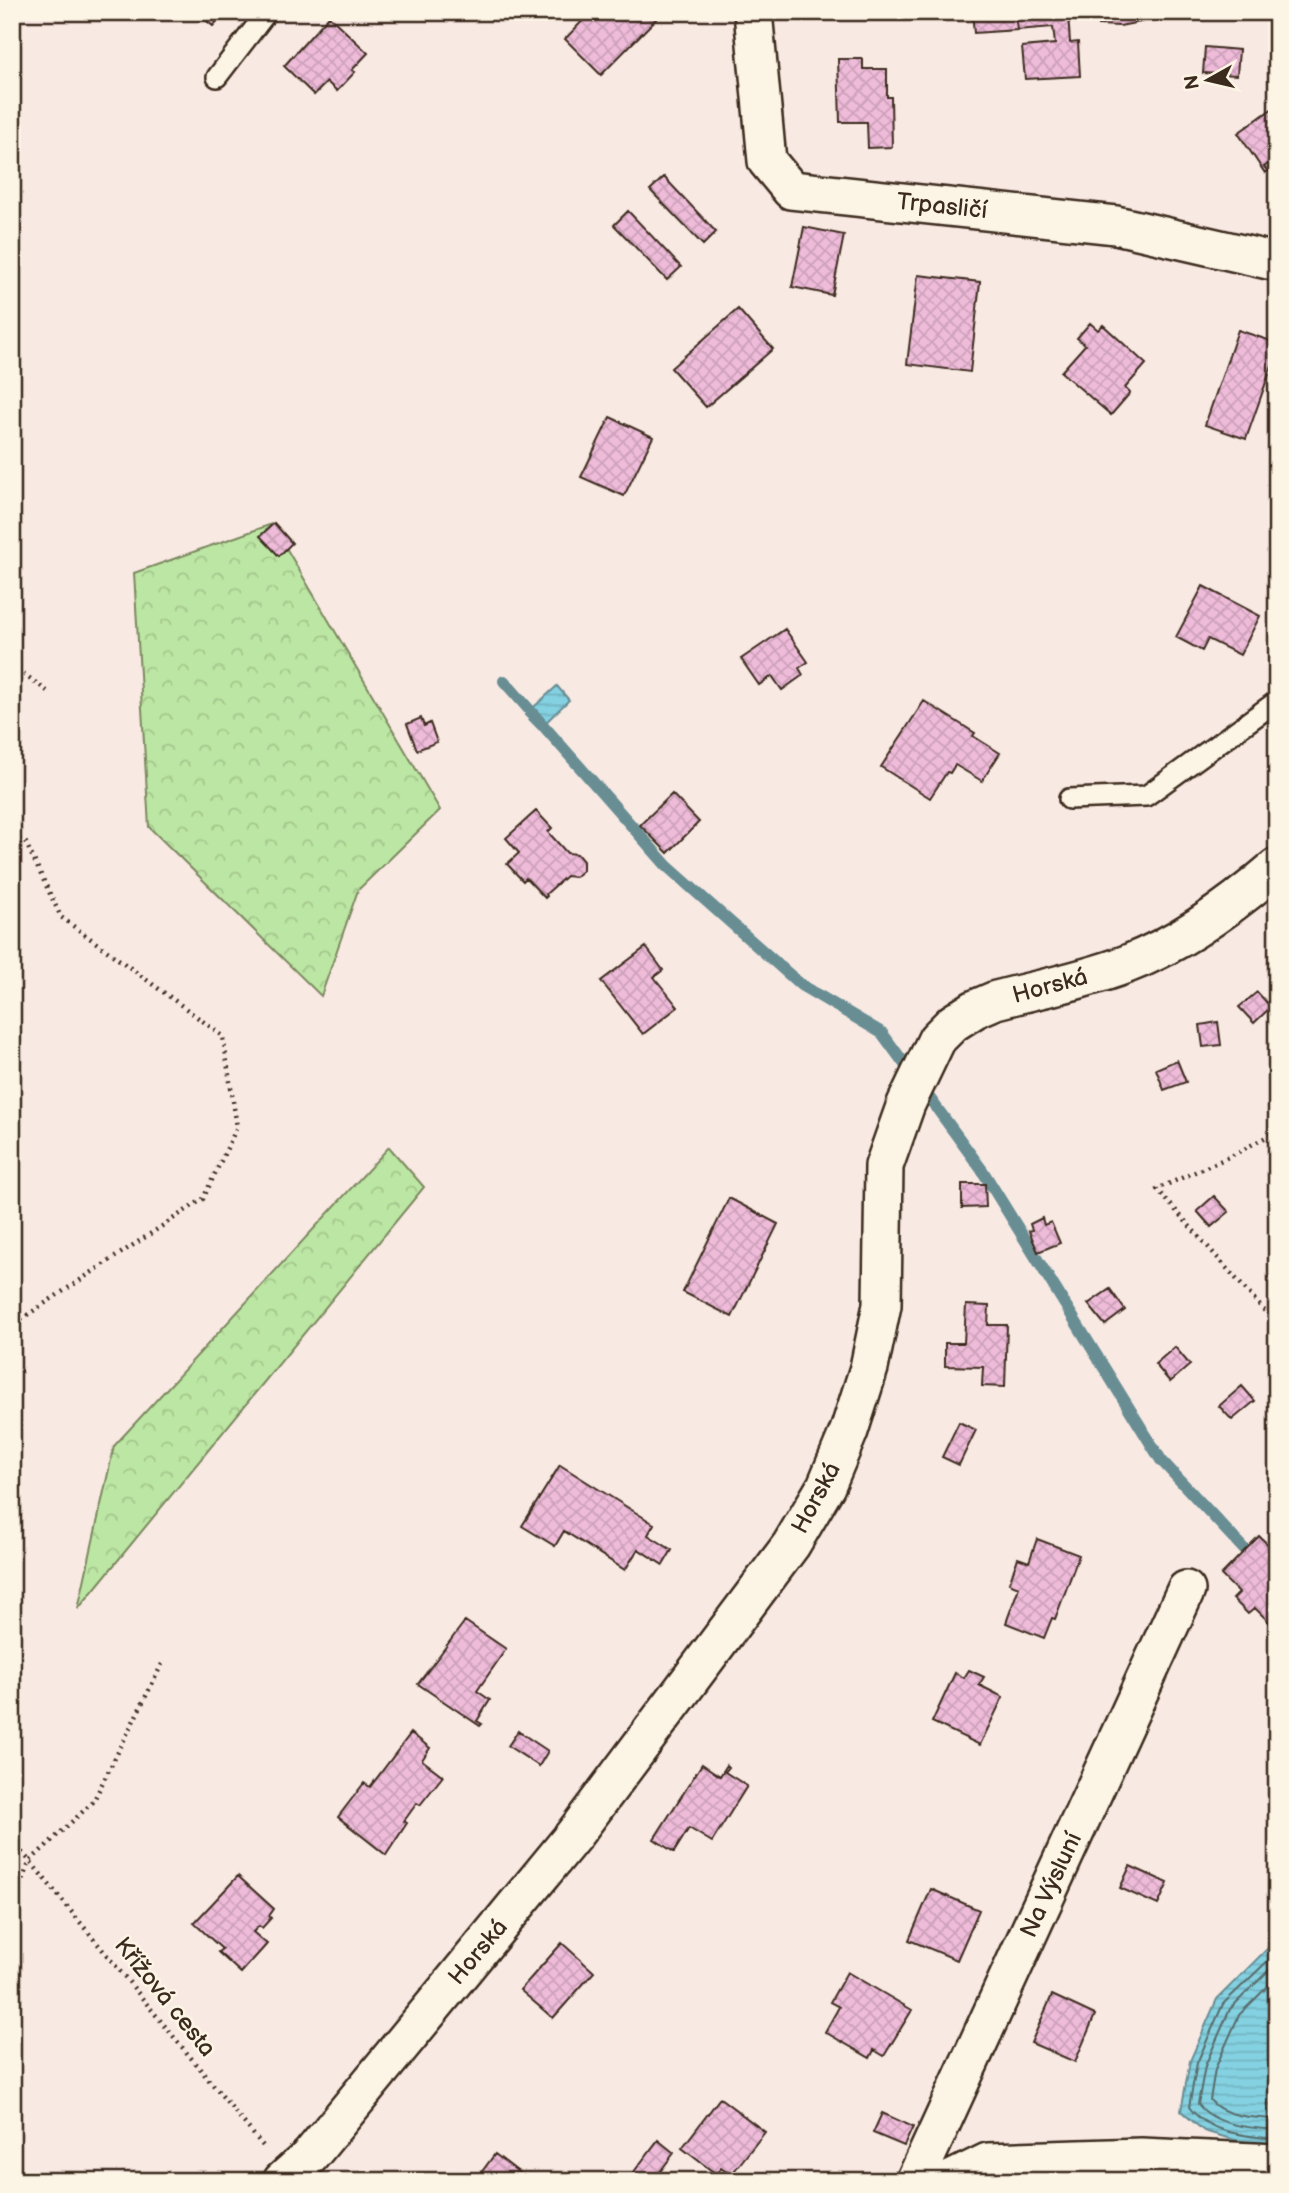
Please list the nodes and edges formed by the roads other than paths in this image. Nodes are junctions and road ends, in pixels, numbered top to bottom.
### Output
1 (267, 12) edge
2 (753, 12) edge
3 (217, 77) dead end
4 (1277, 262) edge
5 (1277, 701) edge
6 (1069, 799) dead end
7 (1277, 867) edge
8 (1186, 1590) dead end
9 (1277, 2163) edge
10 (285, 2178) edge
11 (915, 2181) edge
12 (949, 2181) edge

1 - 3 lane
2 - 4 street, Trpasličí
5 - 6 lane
7 - 10 street, Horská
8 - 11 street, Na Výsluní
9 - 12 street

